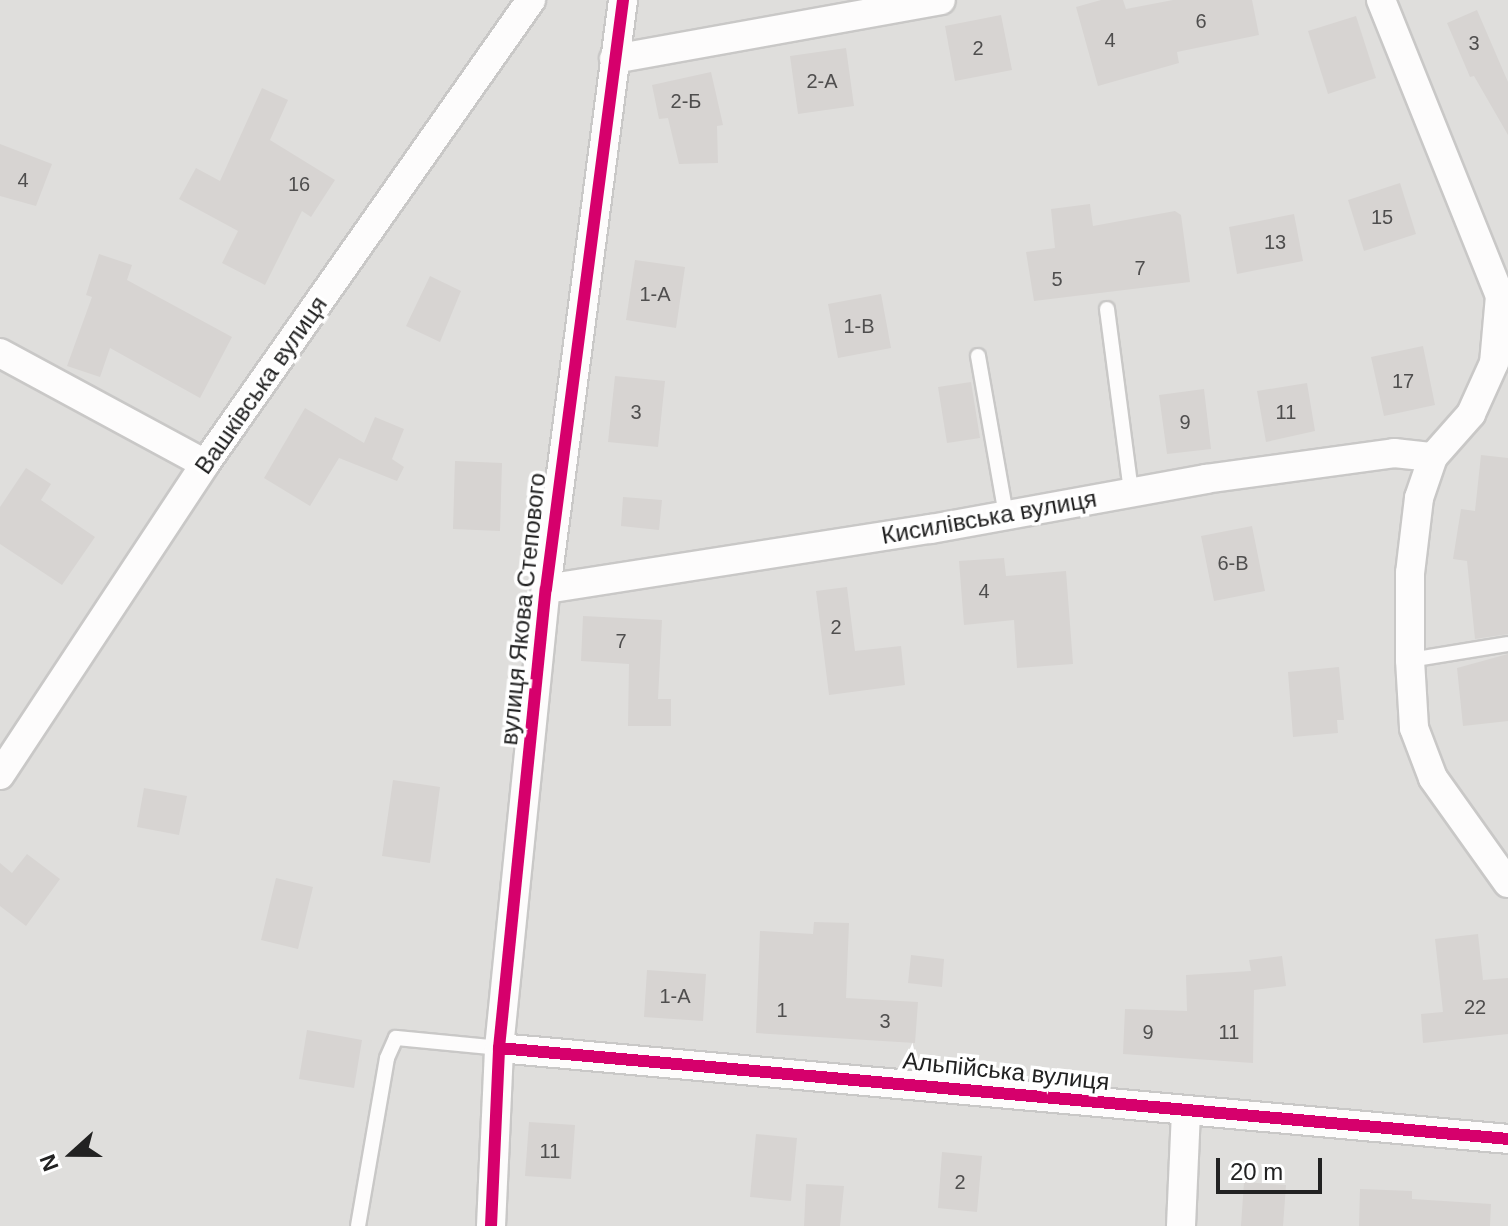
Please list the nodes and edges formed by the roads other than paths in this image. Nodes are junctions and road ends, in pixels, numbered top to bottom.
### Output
1 (531, 0) edge
2 (623, 0) edge
3 (941, 0) edge
4 (1381, 0) edge
5 (614, 59) junction
6 (1504, 296) edge
7 (1107, 309) dead end
8 (0, 353) edge
9 (978, 356) dead end
10 (1433, 457) junction
11 (205, 464) junction
12 (1131, 491) junction
13 (1006, 515) junction
14 (546, 589) junction
15 (1508, 644) edge
16 (1410, 660) junction
17 (0, 775) edge
18 (1508, 883) edge
19 (499, 1048) junction
20 (1186, 1112) junction
21 (1508, 1139) edge
22 (358, 1226) edge
23 (491, 1226) edge
24 (1181, 1226) edge

1 - 11 street, Вашківська вулиця
2 - 5 street, вулиця Якова Степового
3 - 5 street
4 - 6 street
5 - 14 street, вулиця Якова Степового
6 - 10 street
7 - 12 lane
8 - 11 street
9 - 13 lane
10 - 12 street, Кисилівська вулиця
10 - 16 street
11 - 17 street, Вашківська вулиця
12 - 13 street, Кисилівська вулиця
13 - 14 street, Кисилівська вулиця
14 - 19 street, вулиця Якова Степового
15 - 16 lane
16 - 18 street
19 - 20 street, Альпійська вулиця
19 - 22 lane
19 - 23 street, вулиця Якова Степового
20 - 21 street, Альпійська вулиця
20 - 24 street

